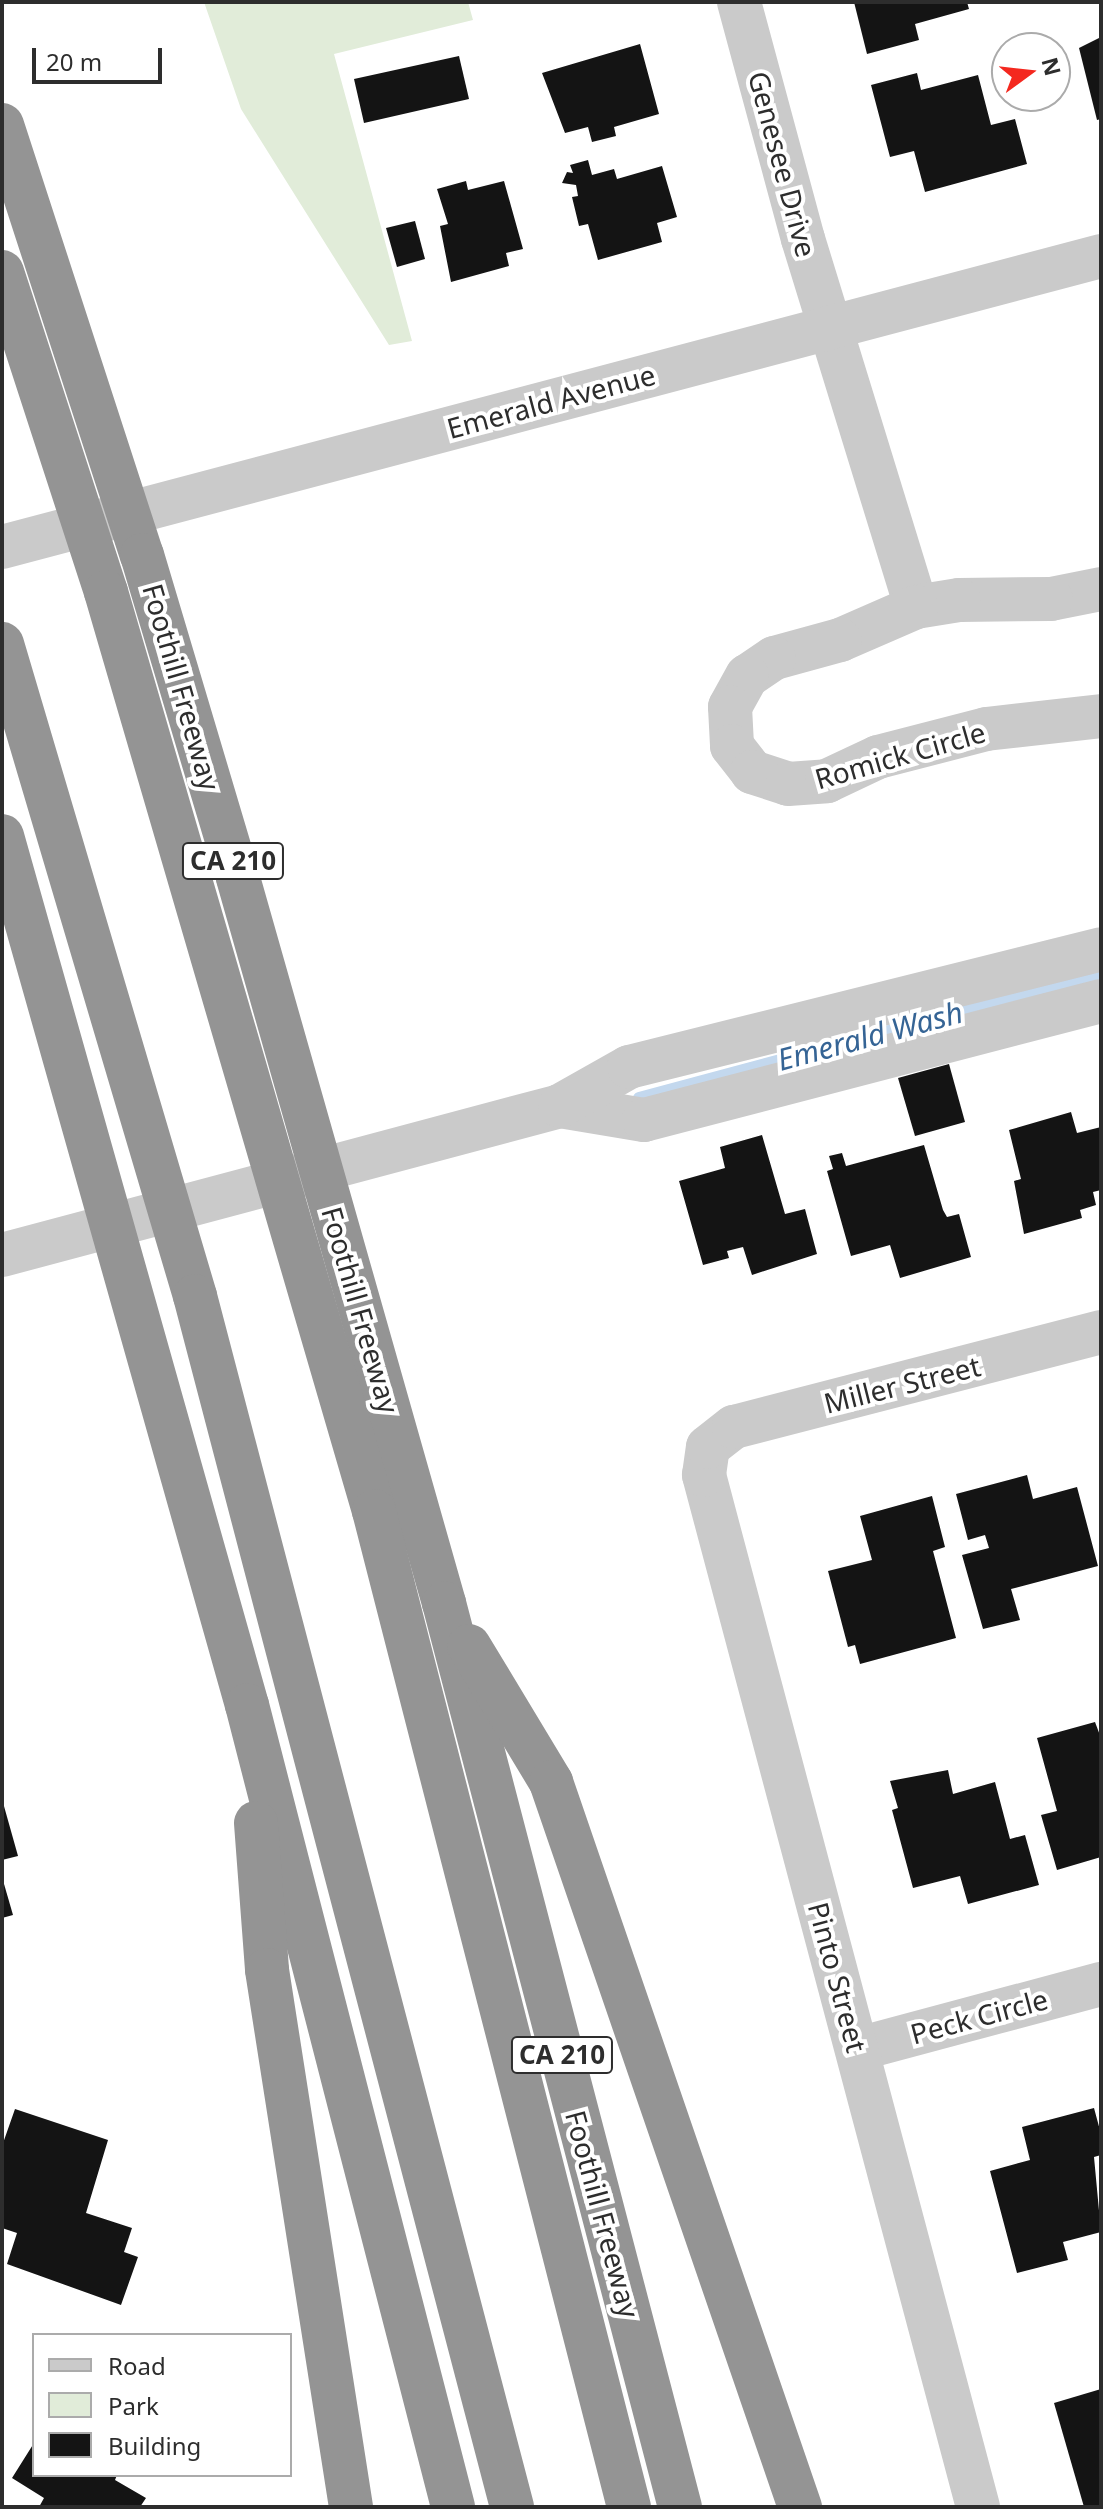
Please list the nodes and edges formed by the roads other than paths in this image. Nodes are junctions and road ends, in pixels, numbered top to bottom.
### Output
1 (739, 2) edge
2 (2, 125) edge
3 (1101, 256) edge
4 (2, 272) edge
5 (829, 325) junction
6 (2, 547) edge
7 (1101, 589) edge
8 (916, 607) junction
9 (2, 644) edge
10 (1101, 716) edge
11 (2, 836) edge
12 (1101, 949) edge
13 (1101, 1001) edge
14 (560, 1106) junction
15 (2, 1255) edge
16 (1101, 1332) edge
17 (708, 1447) joint
18 (444, 1603) junction
19 (247, 1705) junction
20 (1101, 1984) edge
21 (858, 2049) junction
22 (351, 2507) edge
23 (453, 2507) edge
24 (512, 2507) edge
25 (629, 2507) edge
26 (680, 2507) edge
27 (800, 2507) edge
28 (978, 2507) edge

1 - 5 street, Genesee Drive
2 - 18 highway, Foothill Freeway / CA 210
3 - 5 street, Emerald Avenue
4 - 25 highway
5 - 6 street, Emerald Avenue
5 - 8 street
7 - 8 street, Romick Circle
8 - 10 street, Romick Circle
9 - 24 highway
11 - 19 highway
12 - 14 street
13 - 14 street
14 - 15 street
16 - 17 street, Miller Street
17 - 21 street, Pinto Street
18 - 26 highway, Foothill Freeway / CA 210
18 - 27 highway
19 - 22 highway
19 - 23 highway
20 - 21 street, Peck Circle
21 - 28 street, Pinto Street

